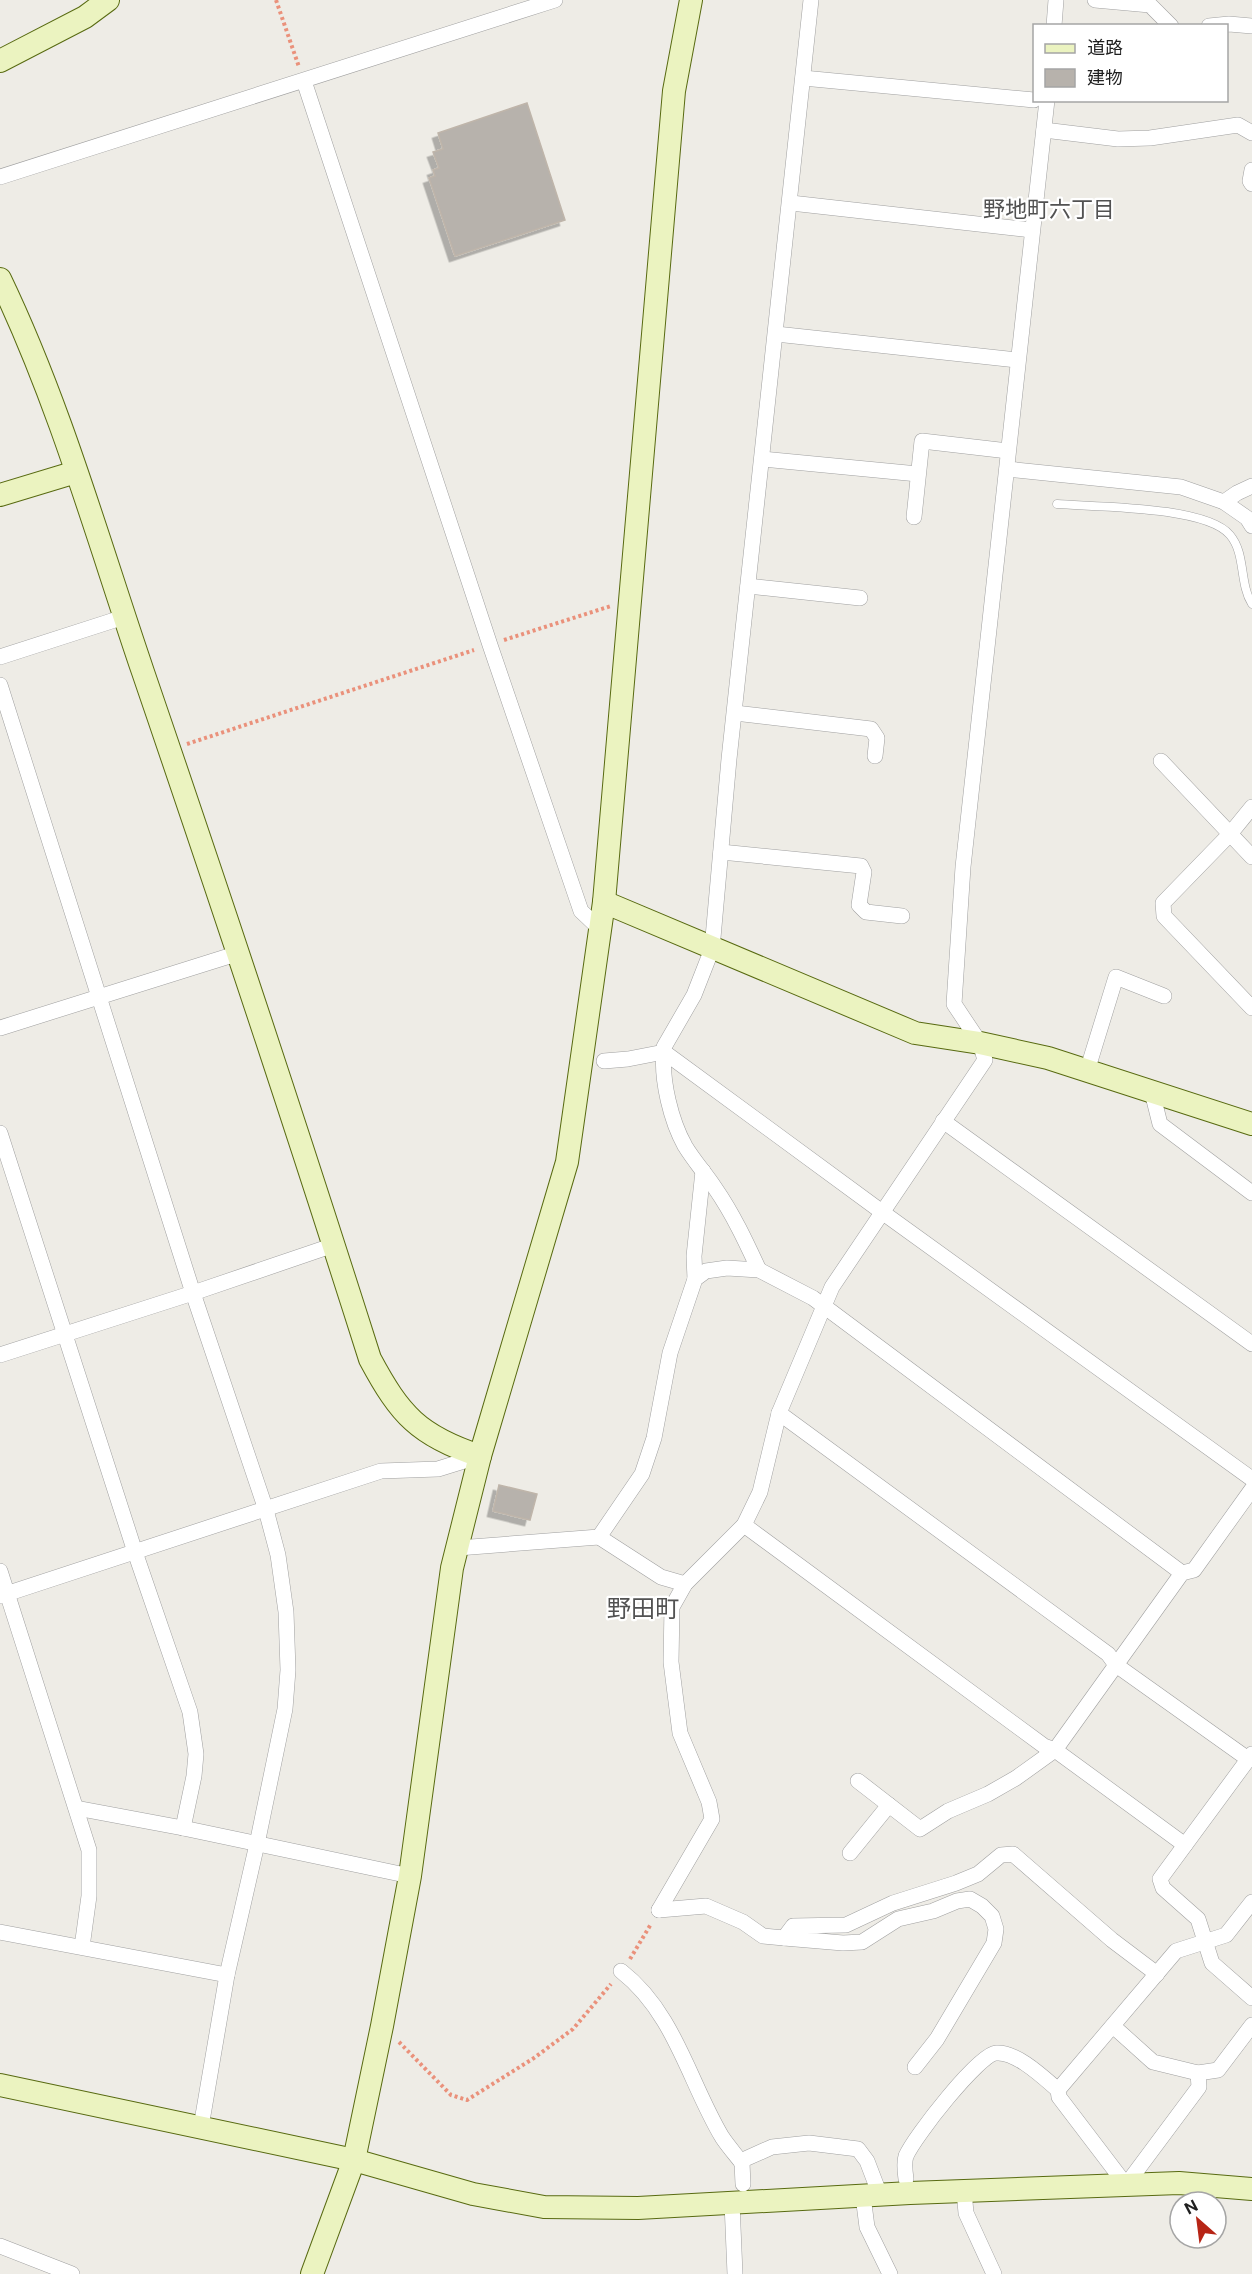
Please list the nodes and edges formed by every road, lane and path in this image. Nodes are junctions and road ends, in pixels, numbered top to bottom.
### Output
1 (108, 0) edge
2 (276, 0) edge
3 (555, 0) edge
4 (691, 0) edge
5 (811, 0) edge
6 (1056, 0) edge
7 (1095, 0) edge
8 (1151, 2) edge
9 (1054, 24) edge
10 (1169, 24) edge
11 (1228, 24) edge
12 (1252, 26) edge
13 (0, 61) edge
14 (803, 78) junction
15 (304, 81) junction
16 (1033, 100) edge
17 (1047, 102) edge
18 (1044, 130) junction
19 (1252, 133) edge
20 (1252, 170) edge
21 (0, 177) edge
22 (1252, 184) edge
23 (790, 203) junction
24 (1032, 230) junction
25 (0, 279) edge
26 (776, 334) junction
27 (1017, 360) junction
28 (1008, 451) junction
29 (762, 459) junction
30 (1007, 469) junction
31 (76, 472) junction
32 (918, 474) junction
33 (1252, 486) edge
34 (0, 495) edge
35 (1224, 502) junction
36 (1057, 504) dead end
37 (914, 517) dead end
38 (1252, 526) edge
39 (748, 586) junction
40 (860, 598) dead end
41 (630, 599) junction
42 (1252, 604) edge
43 (124, 617) junction
44 (490, 645) junction
45 (0, 657) edge
46 (0, 685) edge
47 (735, 713) junction
48 (170, 750) junction
49 (875, 756) dead end
50 (1161, 761) dead end
51 (1252, 807) edge
52 (1230, 834) junction
53 (721, 852) junction
54 (1252, 857) edge
55 (604, 902) junction
56 (902, 916) dead end
57 (600, 929) junction
58 (712, 949) junction
59 (238, 953) junction
60 (1164, 996) dead end
61 (99, 997) junction
62 (1252, 1008) edge
63 (0, 1028) edge
64 (980, 1043) junction
65 (664, 1052) junction
66 (604, 1061) dead end
67 (1087, 1071) junction
68 (1152, 1092) junction
69 (943, 1121) junction
70 (1252, 1124) edge
71 (0, 1133) edge
72 (703, 1171) junction
73 (1252, 1193) edge
74 (882, 1212) junction
75 (334, 1245) junction
76 (759, 1270) junction
77 (695, 1280) junction
78 (193, 1293) junction
79 (823, 1306) junction
80 (65, 1333) junction
81 (1252, 1344) edge
82 (0, 1355) edge
83 (779, 1413) junction
84 (480, 1456) junction
85 (1252, 1479) edge
86 (1252, 1489) edge
87 (266, 1510) junction
88 (744, 1525) junction
89 (599, 1537) junction
90 (458, 1548) junction
91 (135, 1552) junction
92 (0, 1571) edge
93 (1182, 1573) junction
94 (685, 1584) junction
95 (4, 1595) edge
96 (1116, 1665) junction
97 (1055, 1750) junction
98 (1250, 1756) edge
99 (858, 1781) dead end
100 (889, 1805) junction
101 (76, 1808) junction
102 (183, 1828) junction
103 (257, 1844) junction
104 (1185, 1845) junction
105 (850, 1853) dead end
106 (410, 1876) junction
107 (1252, 1902) edge
108 (659, 1911) junction
109 (0, 1932) edge
110 (784, 1938) junction
111 (1204, 1942) junction
112 (82, 1947) junction
113 (621, 1971) junction
114 (1157, 1974) junction
115 (226, 1975) junction
116 (1252, 1998) edge
117 (1252, 2025) edge
118 (382, 2026) junction
119 (1113, 2026) junction
120 (915, 2067) dead end
121 (1198, 2073) junction
122 (0, 2085) edge
123 (1058, 2090) junction
124 (201, 2127) junction
125 (354, 2160) junction
126 (742, 2163) junction
127 (906, 2178) dead end
128 (1126, 2185) junction
129 (1251, 2186) edge
130 (964, 2191) junction
131 (737, 2194) junction
132 (871, 2196) junction
133 (0, 2246) edge
134 (72, 2274) edge
135 (312, 2274) edge
136 (735, 2274) edge
137 (890, 2274) edge
138 (994, 2274) edge

1 - 13 street
2 - 15 path
3 - 15 street
4 - 41 street
5 - 14 street
6 - 9 street
7 - 8 street
8 - 10 street
11 - 12 street
14 - 16 street
14 - 23 street
15 - 21 street
15 - 44 street
17 - 18 street
18 - 19 street
18 - 24 street
20 - 22 street
23 - 24 street
23 - 26 street
24 - 27 street
25 - 31 street
26 - 27 street
26 - 29 street
27 - 28 street
28 - 30 street
28 - 32 street
29 - 32 street
29 - 39 street
30 - 35 street
30 - 64 street
31 - 34 street
31 - 43 street
32 - 37 street
33 - 35 street
35 - 38 street
36 - 42 lane
39 - 40 street
39 - 47 street
41 - 44 path
41 - 55 street
43 - 45 street
43 - 48 street
44 - 48 path
44 - 57 street
46 - 61 street
47 - 49 street
47 - 53 street
48 - 59 street
50 - 52 street
51 - 52 street
52 - 54 street
52 - 62 street
53 - 56 street
53 - 58 street
55 - 57 street
55 - 58 street
57 - 84 street
58 - 64 street
58 - 65 street
59 - 61 street
59 - 75 street
60 - 67 street
61 - 63 street
61 - 78 street
64 - 67 street
64 - 69 street
65 - 66 street
65 - 72 street
65 - 74 street
67 - 68 street
68 - 70 street
68 - 73 street
69 - 74 street
69 - 81 street
71 - 80 street
72 - 76 street
72 - 77 street
74 - 79 street
74 - 85 street
75 - 78 street
75 - 84 street
76 - 77 street
76 - 79 street
77 - 89 street
78 - 80 street
78 - 87 street
79 - 83 street
79 - 93 street
80 - 82 street
80 - 91 street
83 - 88 street
83 - 96 street
84 - 87 street
84 - 90 street
86 - 93 street
87 - 91 street
87 - 103 street
88 - 94 street
88 - 97 street
89 - 90 street
89 - 94 street
90 - 106 street
91 - 95 street
91 - 102 street
92 - 95 street
93 - 96 street
94 - 108 street
95 - 101 street
96 - 97 street
96 - 98 street
97 - 100 street
97 - 104 street
98 - 104 street
99 - 100 street
100 - 105 street
101 - 102 street
101 - 112 street
102 - 103 street
103 - 106 street
103 - 115 street
104 - 111 street
106 - 118 street
107 - 111 street
108 - 110 street
108 - 113 path
109 - 112 street
110 - 114 street
110 - 120 street
111 - 114 street
111 - 116 street
112 - 115 street
113 - 118 path
113 - 126 street
114 - 119 street
115 - 124 street
117 - 121 street
118 - 125 street
119 - 121 street
119 - 123 street
121 - 128 street
122 - 124 street
123 - 127 street
123 - 128 street
124 - 125 street
125 - 131 street
125 - 135 street
126 - 131 street
126 - 132 street
128 - 129 street
128 - 130 street
130 - 132 street
130 - 138 street
131 - 132 street
131 - 136 street
132 - 137 street
133 - 134 street

